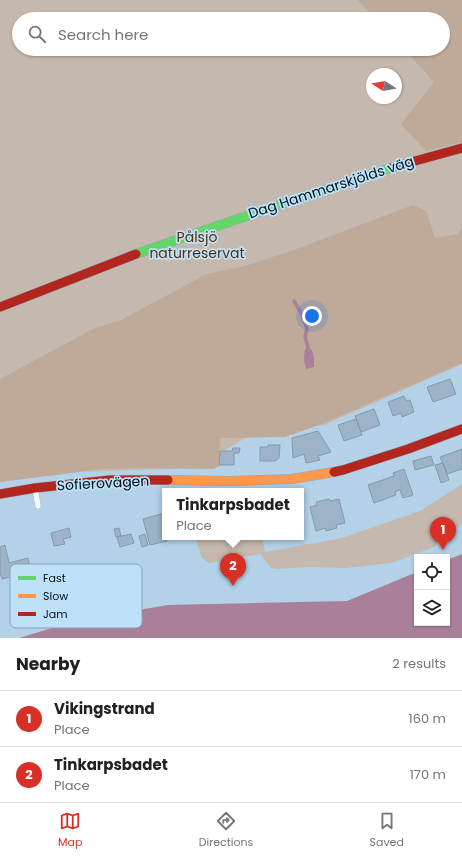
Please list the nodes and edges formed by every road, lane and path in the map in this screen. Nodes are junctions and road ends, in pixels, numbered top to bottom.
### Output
1 (462, 148) edge
2 (0, 307) edge
3 (462, 429) edge
4 (35, 488) junction
5 (0, 494) edge
6 (38, 506) dead end

1 - 2 street, Dag Hammarskjölds väg
3 - 4 street, Sofierovägen
4 - 5 street, Sofierovägen
4 - 6 lane

